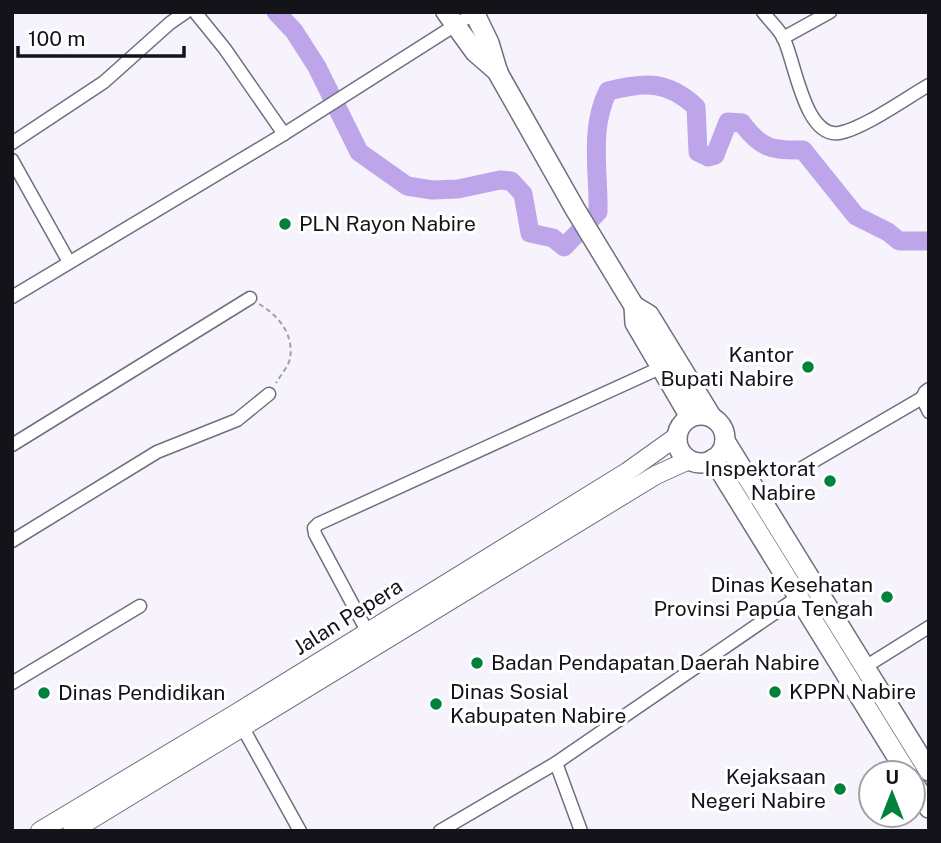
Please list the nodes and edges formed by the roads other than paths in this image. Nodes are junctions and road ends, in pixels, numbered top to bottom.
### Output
1 (186, 12) edge
2 (195, 12) edge
3 (475, 12) edge
4 (763, 12) edge
5 (830, 12) edge
6 (450, 19) edge
7 (783, 38) junction
8 (498, 73) junction
9 (929, 85) edge
10 (284, 134) junction
11 (12, 143) edge
12 (12, 160) edge
13 (69, 262) junction
14 (12, 297) edge
15 (250, 298) road end
16 (634, 306) junction
17 (660, 368) junction
18 (269, 394) road end
19 (926, 394) edge
20 (929, 411) edge
21 (711, 416) junction
22 (690, 417) junction
23 (676, 437) junction
24 (725, 441) junction
25 (12, 445) edge
26 (713, 459) junction
27 (689, 460) junction
28 (802, 468) dead end
29 (14, 536) edge
30 (462, 583) junction
31 (798, 597) junction
32 (140, 606) dead end
33 (929, 628) edge
34 (367, 631) junction
35 (864, 667) junction
36 (12, 683) edge
37 (239, 720) junction
38 (906, 759) edge
39 (907, 759) edge
40 (556, 763) junction
41 (40, 831) edge
42 (72, 831) edge
43 (300, 831) edge
44 (440, 831) edge
45 (581, 831) edge

1 - 11 street
2 - 10 street
3 - 6 street
3 - 8 main road
4 - 7 street
5 - 7 street
6 - 8 main road
6 - 10 street
7 - 9 street
8 - 16 main road
10 - 13 street
12 - 13 street
13 - 14 street
15 - 25 street
16 - 17 main road
16 - 21 main road
17 - 22 main road
17 - 34 street
18 - 29 street
19 - 20 street
19 - 28 street
21 - 22 main road
21 - 24 main road
22 - 23 main road
23 - 27 main road
23 - 30 main road, Jalan Pepera
24 - 26 main road
24 - 35 main road
26 - 27 main road
26 - 31 main road
27 - 30 main road, Jalan Pepera
30 - 34 main road, Jalan Pepera
30 - 37 main road, Jalan Pepera
31 - 38 main road
31 - 40 street
32 - 36 street
33 - 35 street
34 - 37 main road, Jalan Pepera
35 - 39 main road
37 - 41 main road, Jalan Pepera
37 - 42 main road, Jalan Pepera
37 - 43 street
40 - 44 street
40 - 45 street

